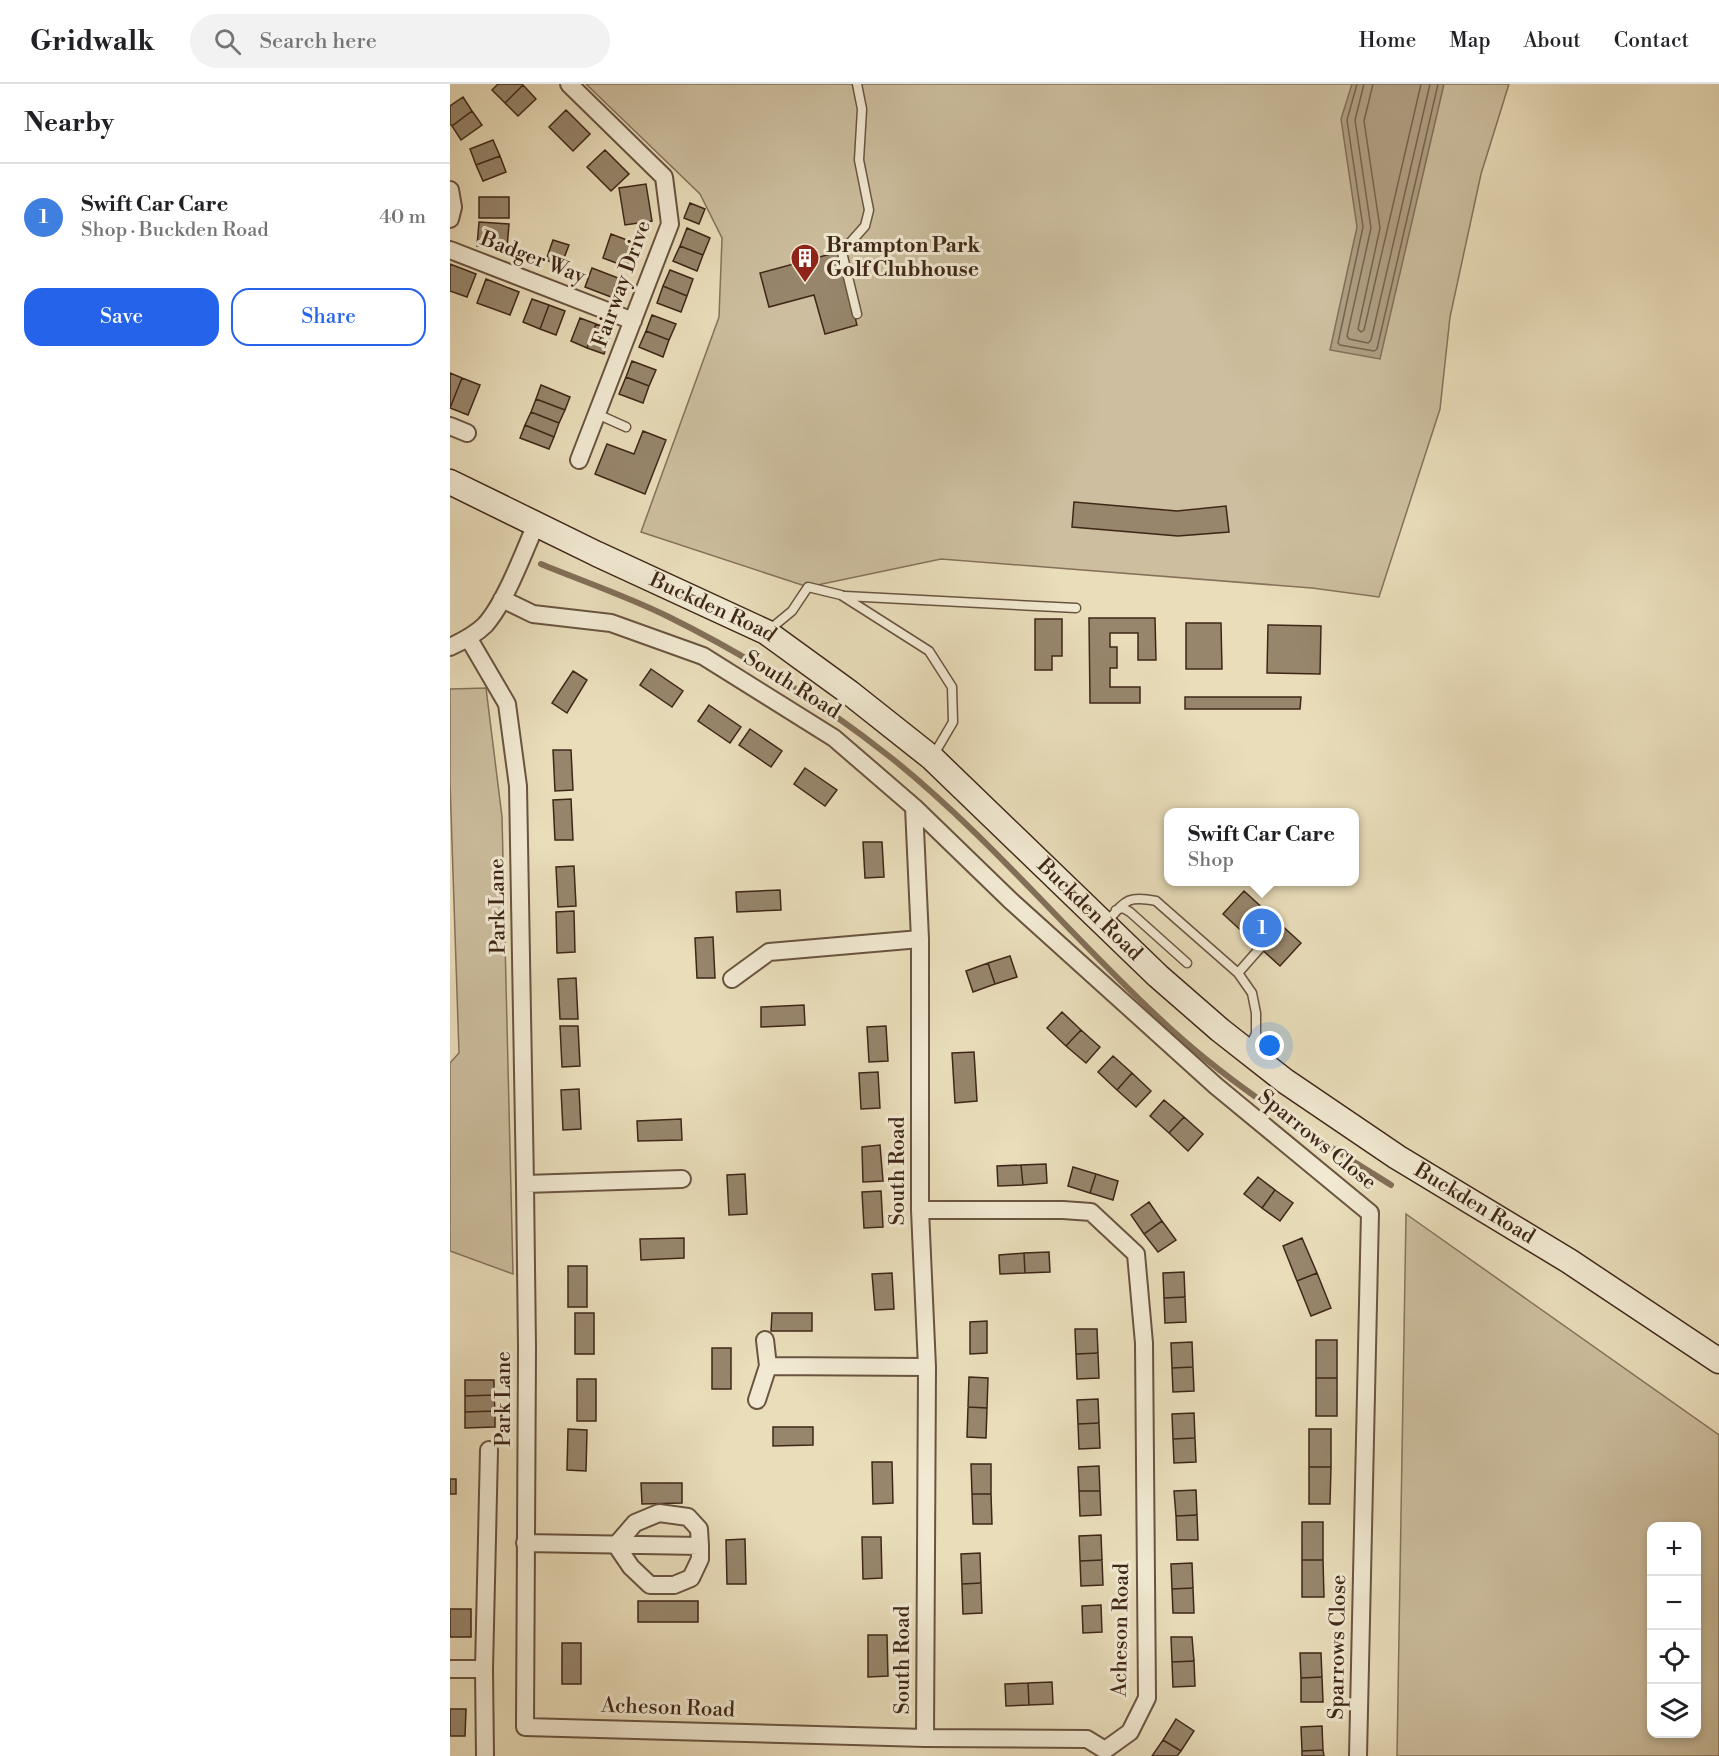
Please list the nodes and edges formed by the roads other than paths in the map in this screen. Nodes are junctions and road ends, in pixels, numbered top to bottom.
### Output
1 (569, 84) edge
2 (857, 84) edge
3 (450, 190) edge
4 (450, 219) edge
5 (450, 250) edge
6 (857, 314) dead end
7 (633, 321) junction
8 (597, 414) junction
9 (450, 426) edge
10 (626, 427) dead end
11 (467, 433) dead end
12 (579, 460) dead end
13 (450, 482) edge
14 (536, 524) junction
15 (841, 595) junction
16 (502, 599) junction
17 (1076, 608) dead end
18 (766, 632) junction
19 (469, 639) junction
20 (450, 647) edge
21 (932, 758) junction
22 (914, 807) junction
23 (1110, 918) junction
24 (920, 939) junction
25 (1260, 948) dead end
26 (1187, 963) dead end
27 (1238, 973) junction
28 (732, 979) dead end
29 (1247, 1051) junction
30 (682, 1179) dead end
31 (525, 1184) junction
32 (920, 1210) junction
33 (765, 1340) dead end
34 (1719, 1361) edge
35 (768, 1366) junction
36 (927, 1367) junction
37 (757, 1400) dead end
38 (489, 1450) dead end
39 (525, 1543) junction
40 (616, 1545) junction
41 (700, 1546) junction
42 (450, 1669) edge
43 (484, 1669) junction
44 (525, 1727) joint
45 (925, 1738) junction
46 (1107, 1753) edge
47 (485, 1756) edge
48 (1358, 1756) edge

1 - 7 street, Fairway Drive
2 - 6 lane
3 - 4 street
5 - 7 street, Badger Way
7 - 8 street, Fairway Drive
8 - 10 lane
8 - 12 street, Fairway Drive
9 - 11 street
13 - 14 main road, Buckden Road
14 - 16 street
14 - 18 main road, Buckden Road
15 - 17 lane
15 - 18 lane
15 - 21 lane
16 - 19 street
16 - 22 street, South Road
18 - 21 main road, Buckden Road
19 - 20 street
19 - 31 street, Park Lane
21 - 23 main road, Buckden Road
22 - 24 street, South Road
22 - 48 street, Sparrows Close
23 - 26 lane
23 - 27 lane
23 - 29 main road, Buckden Road
24 - 28 street
24 - 32 street, South Road
25 - 27 lane
27 - 29 lane
29 - 34 main road, Buckden Road
30 - 31 street
31 - 39 street, Park Lane
32 - 36 street, South Road
32 - 46 street, Acheson Road
33 - 35 street
35 - 36 street
35 - 37 street
36 - 45 street, South Road
38 - 43 street
39 - 40 street
39 - 44 street, Park Lane
40 - 41 street
40 - 41 street
40 - 41 street
42 - 43 street
43 - 47 street
44 - 45 street, Acheson Road
45 - 46 street, Acheson Road

